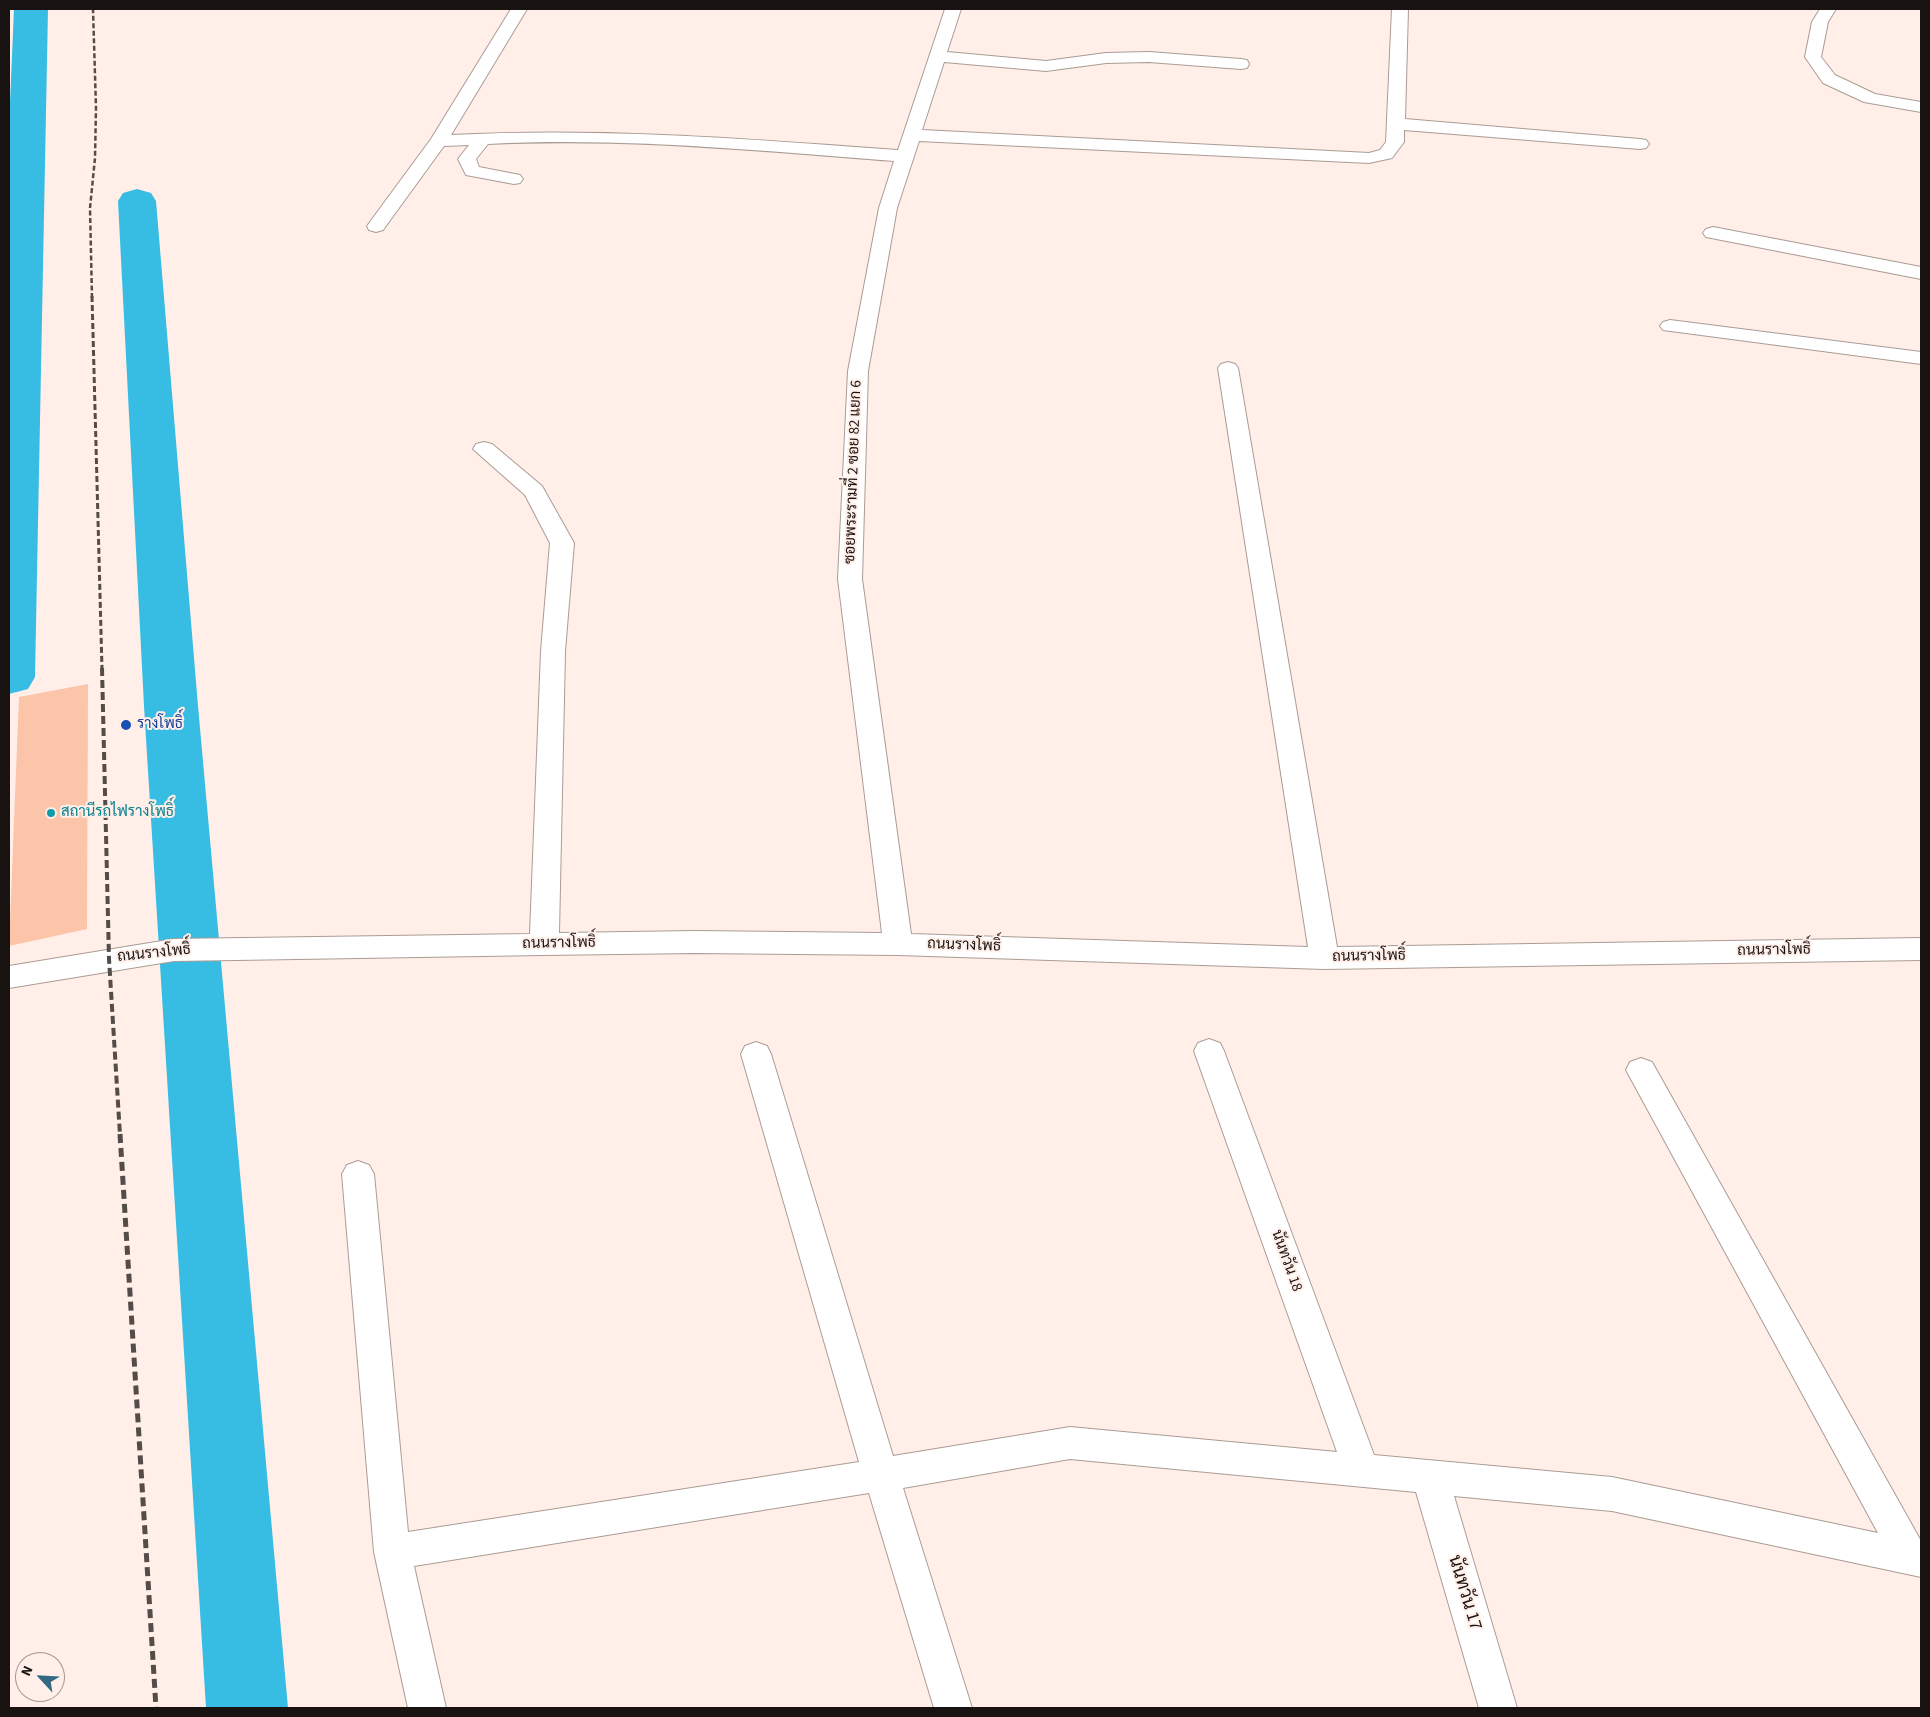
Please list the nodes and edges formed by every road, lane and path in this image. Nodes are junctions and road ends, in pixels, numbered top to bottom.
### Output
1 (519, 9) edge
2 (953, 9) edge
3 (1400, 9) edge
4 (1828, 9) edge
5 (938, 56) junction
6 (1241, 64) dead end
7 (1921, 107) edge
8 (1396, 124) junction
9 (912, 135) junction
10 (483, 138) junction
11 (439, 141) junction
12 (1640, 144) dead end
13 (905, 156) junction
14 (514, 179) dead end
15 (376, 226) dead end
16 (1713, 233) dead end
17 (1921, 273) edge
18 (1670, 326) dead end
19 (1921, 358) edge
20 (1228, 368) dead end
21 (484, 449) dead end
22 (544, 944) junction
23 (898, 944) junction
24 (1921, 949) edge
25 (1324, 958) junction
26 (16, 975) edge
27 (1209, 1051) dead end
28 (756, 1054) dead end
29 (1642, 1070) dead end
30 (358, 1174) dead end
31 (1362, 1471) junction
32 (881, 1475) junction
33 (1430, 1477) junction
34 (392, 1552) junction
35 (1916, 1559) edge
36 (427, 1708) edge
37 (953, 1708) edge
38 (1498, 1708) edge

1 - 11 street
2 - 5 street, ซอยพระรามที่ 2 ซอย 82 แยก 6
3 - 8 street
4 - 7 street
5 - 6 street
5 - 9 street, ซอยพระรามที่ 2 ซอย 82 แยก 6
8 - 9 street
8 - 12 street
9 - 13 street, ซอยพระรามที่ 2 ซอย 82 แยก 6
10 - 11 street
10 - 13 street
10 - 14 street
11 - 15 street
13 - 23 street, ซอยพระรามที่ 2 ซอย 82 แยก 6
16 - 17 street
18 - 19 street
20 - 25 street
21 - 22 street
22 - 23 street, ถนนรางโพธิ์
22 - 26 street, ถนนรางโพธิ์
23 - 25 street, ถนนรางโพธิ์
24 - 25 street, ถนนรางโพธิ์
27 - 31 street, นันทวัน 18
28 - 32 street
29 - 35 street
30 - 34 street
31 - 32 street
31 - 33 street
32 - 34 street
32 - 37 street
33 - 35 street
33 - 38 street, นันทวัน 17
34 - 36 street

